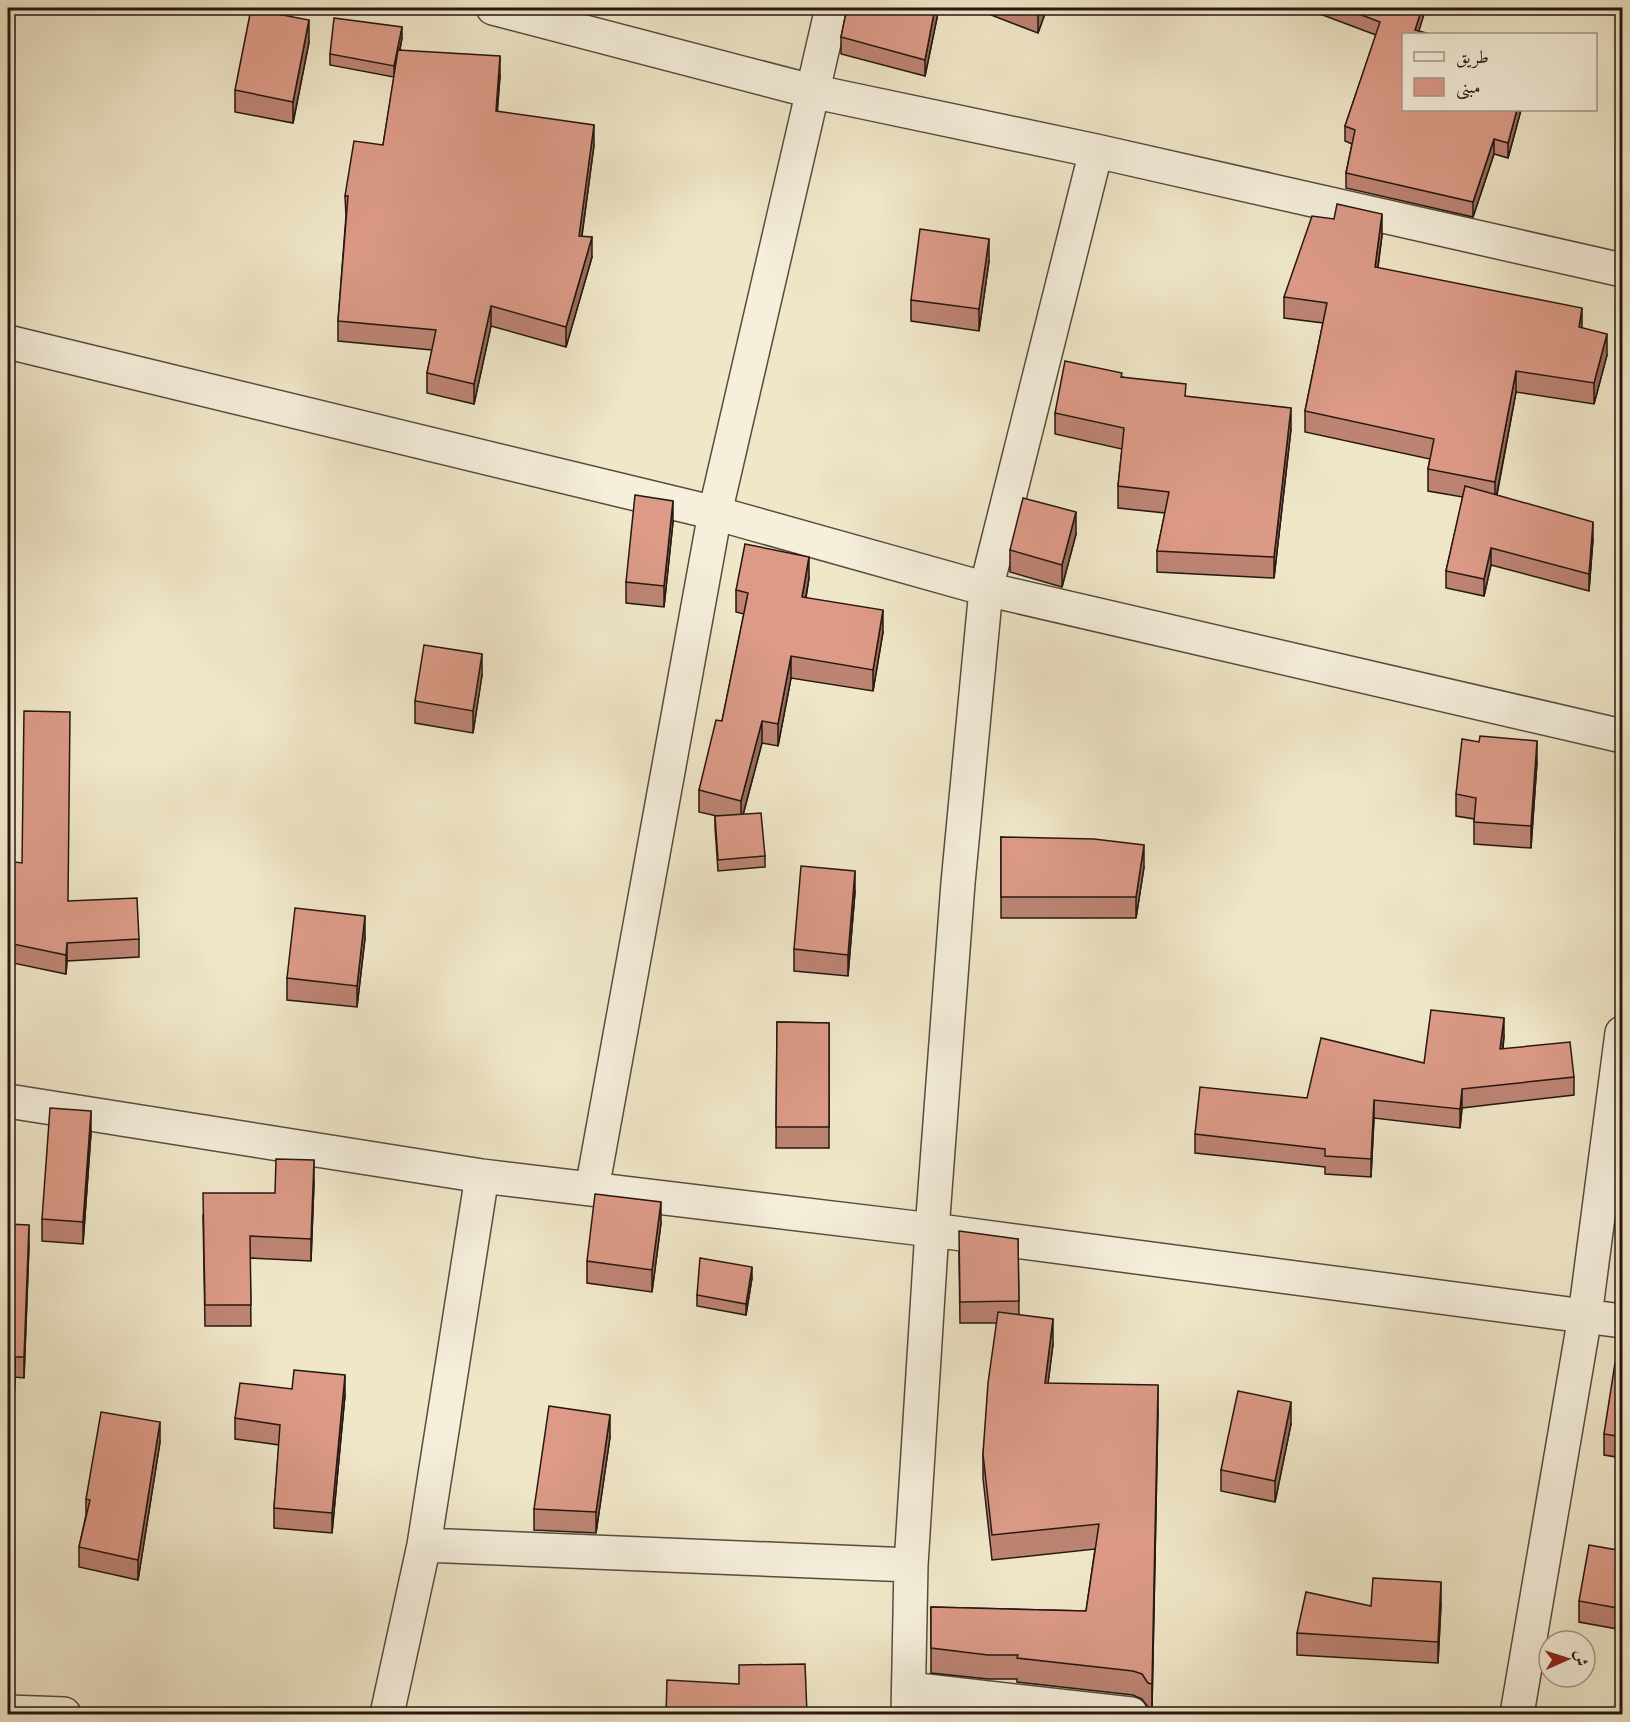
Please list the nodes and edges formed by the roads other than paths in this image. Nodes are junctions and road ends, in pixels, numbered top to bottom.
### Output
1 (493, 8) edge
2 (832, 8) edge
3 (812, 91) junction
4 (1096, 151) junction
5 (1623, 270) edge
6 (8, 342) edge
7 (716, 513) junction
8 (986, 589) junction
9 (1623, 736) edge
10 (1623, 1033) edge
11 (8, 1101) edge
12 (482, 1176) junction
13 (591, 1189) junction
14 (932, 1230) junction
15 (1585, 1316) junction
16 (1623, 1321) edge
17 (424, 1545) junction
18 (911, 1565) junction
19 (909, 1702) edge
20 (8, 1713) edge
21 (64, 1714) edge
22 (387, 1714) edge
23 (1131, 1714) edge
24 (1517, 1714) edge

1 - 3 street
2 - 3 street
3 - 4 street
3 - 7 street
4 - 5 street
4 - 8 street
6 - 7 street
7 - 8 street
7 - 13 street
8 - 9 street
8 - 14 street
10 - 15 street
11 - 12 street
12 - 13 street
12 - 17 street
13 - 14 street
14 - 15 street
14 - 18 street
15 - 16 street
15 - 24 street
17 - 18 street
17 - 22 street
18 - 19 street
19 - 23 street
20 - 21 street

